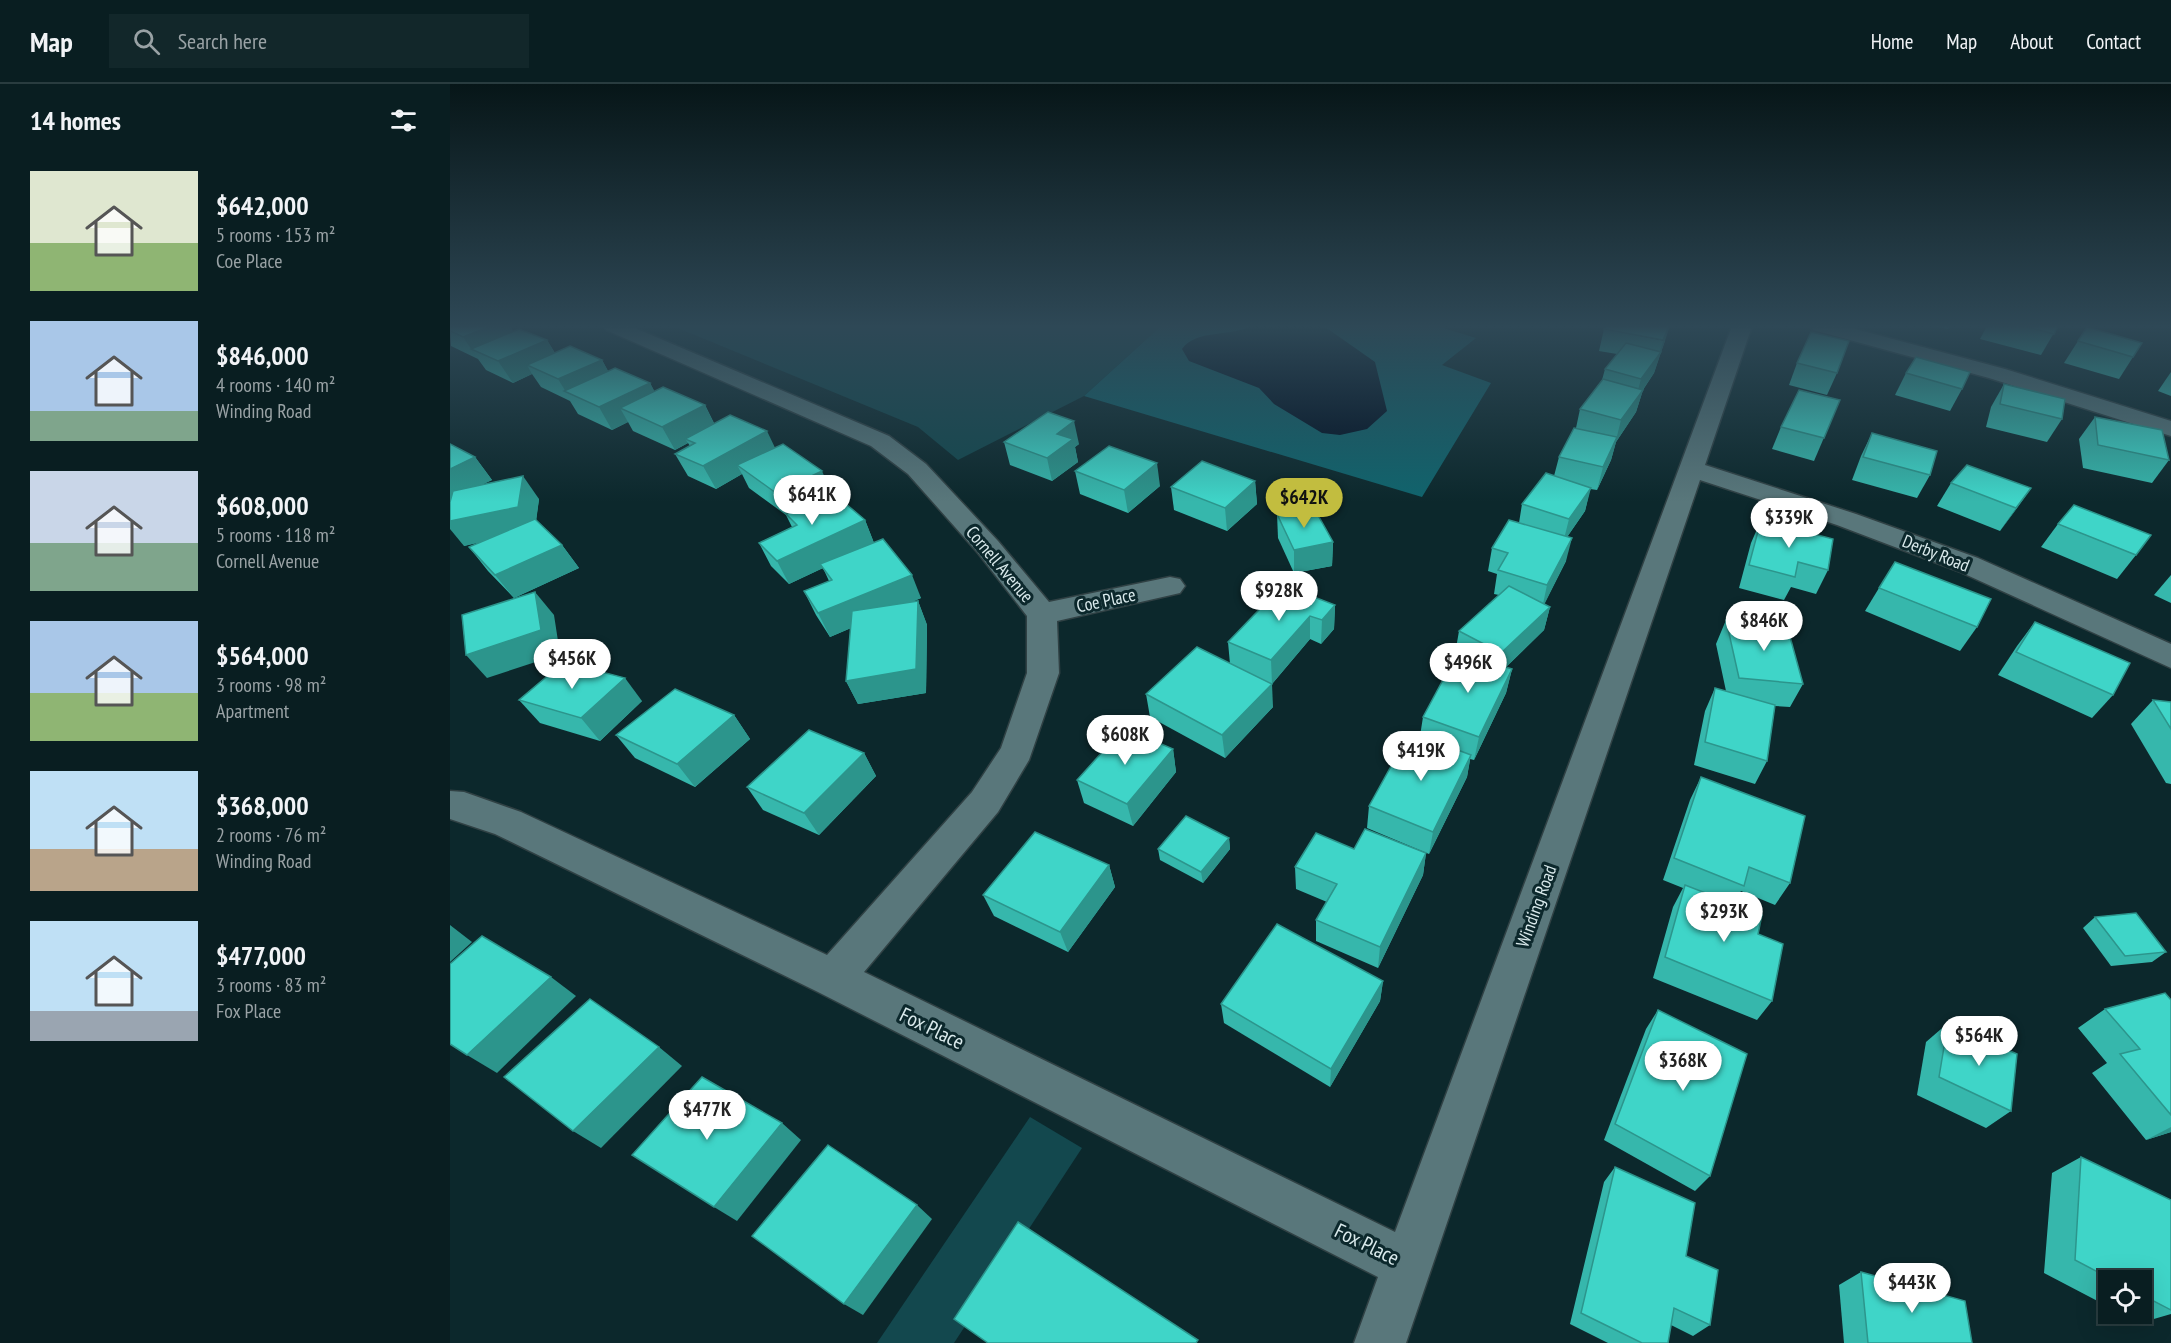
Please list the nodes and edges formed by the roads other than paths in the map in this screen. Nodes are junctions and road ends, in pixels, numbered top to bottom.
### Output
1 (749, 385) edge
2 (1721, 385) edge
3 (2037, 385) edge
4 (2171, 429) edge
5 (1692, 469) junction
6 (1170, 586) dead end
7 (1042, 614) junction
8 (2171, 657) edge
9 (450, 805) edge
10 (833, 978) junction
11 (1408, 1265) junction
12 (1380, 1343) edge

1 - 7 street, Cornell Avenue
2 - 5 street, Winding Road
3 - 4 street
5 - 8 street, Derby Road
5 - 11 street, Winding Road
6 - 7 street, Coe Place
7 - 10 street, Cornell Avenue
9 - 10 street, Fox Place
10 - 11 street, Fox Place
11 - 12 street, Winding Road

